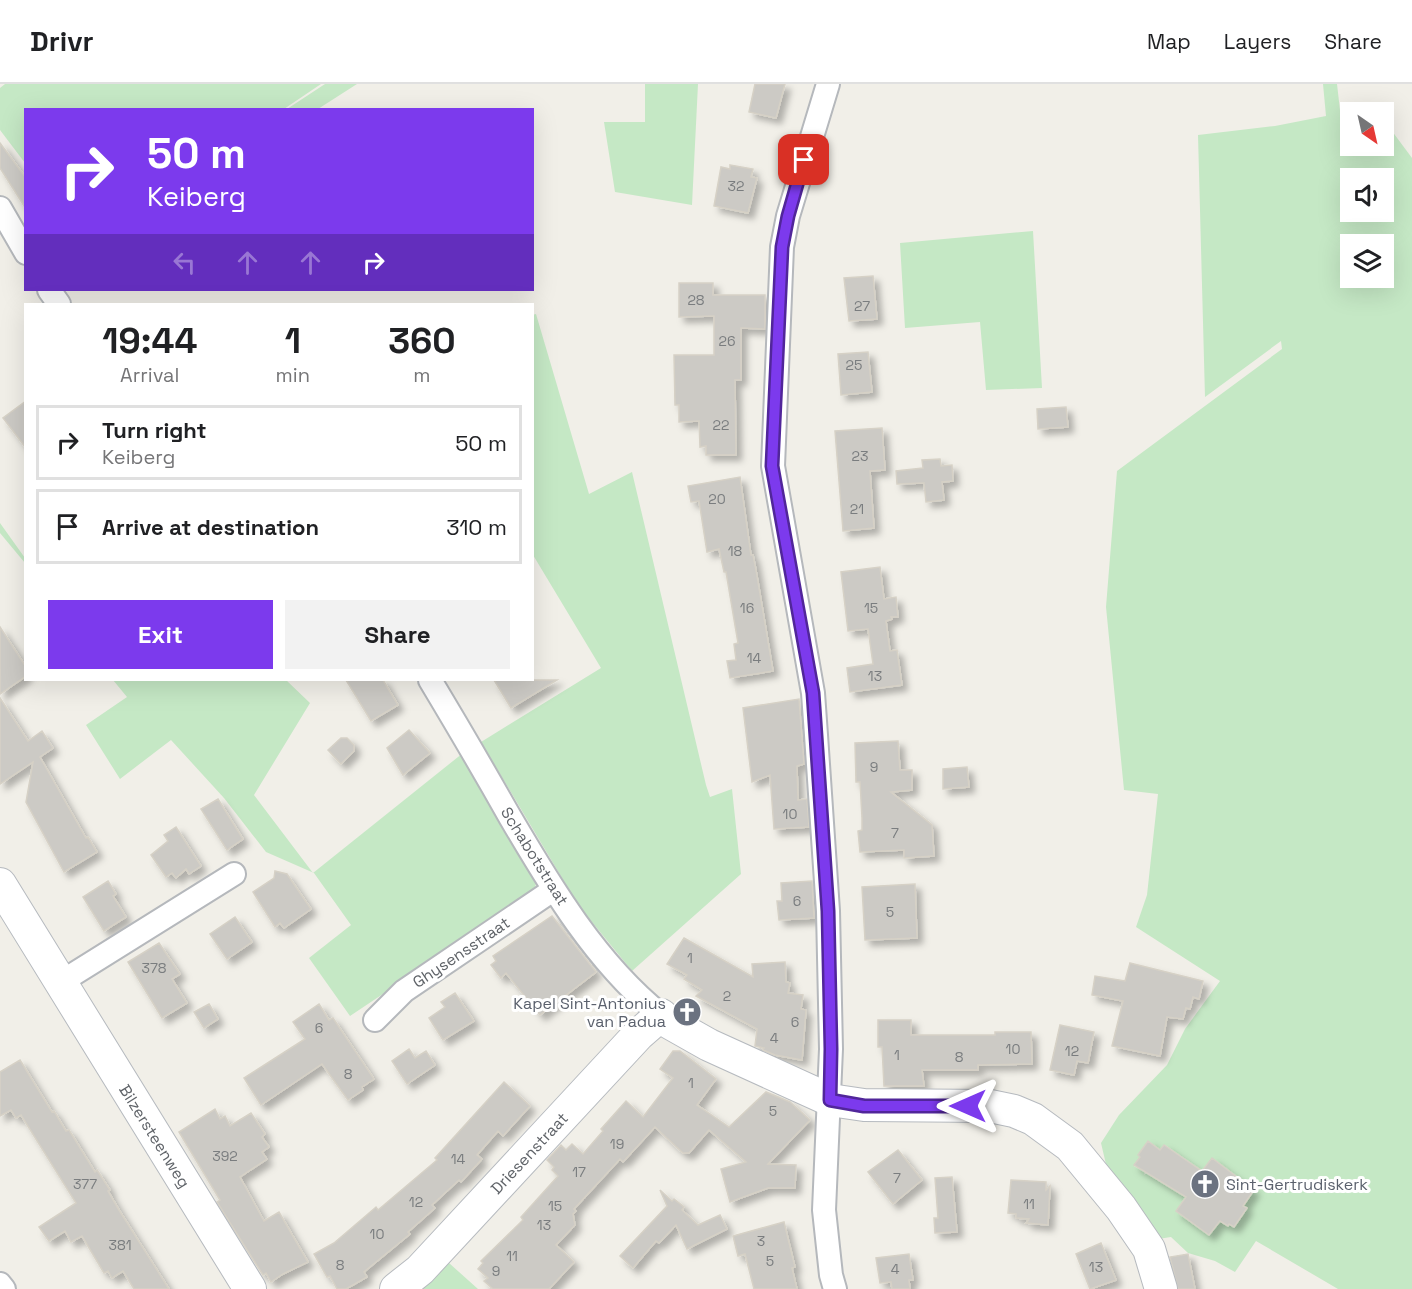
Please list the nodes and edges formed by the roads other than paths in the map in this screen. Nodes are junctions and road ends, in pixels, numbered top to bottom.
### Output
1 (828, 84) edge
2 (0, 208) edge
3 (24, 250) edge
4 (431, 681) edge
5 (234, 874) dead end
6 (0, 884) edge
7 (553, 890) junction
8 (61, 982) junction
9 (661, 1016) junction
10 (375, 1020) dead end
11 (830, 1100) junction
12 (0, 1284) edge
13 (4, 1289) edge
14 (250, 1289) edge
15 (396, 1289) edge
16 (835, 1289) edge
17 (1161, 1289) edge

1 - 11 street
2 - 3 street
4 - 7 street, Schabotstraat
5 - 8 street
6 - 8 street, Bilzersteenweg
7 - 9 street, Schabotstraat
7 - 10 street, Ghysensstraat
8 - 14 street, Bilzersteenweg
9 - 11 street
9 - 15 street, Driesenstraat
11 - 16 street
11 - 17 street
12 - 13 street

